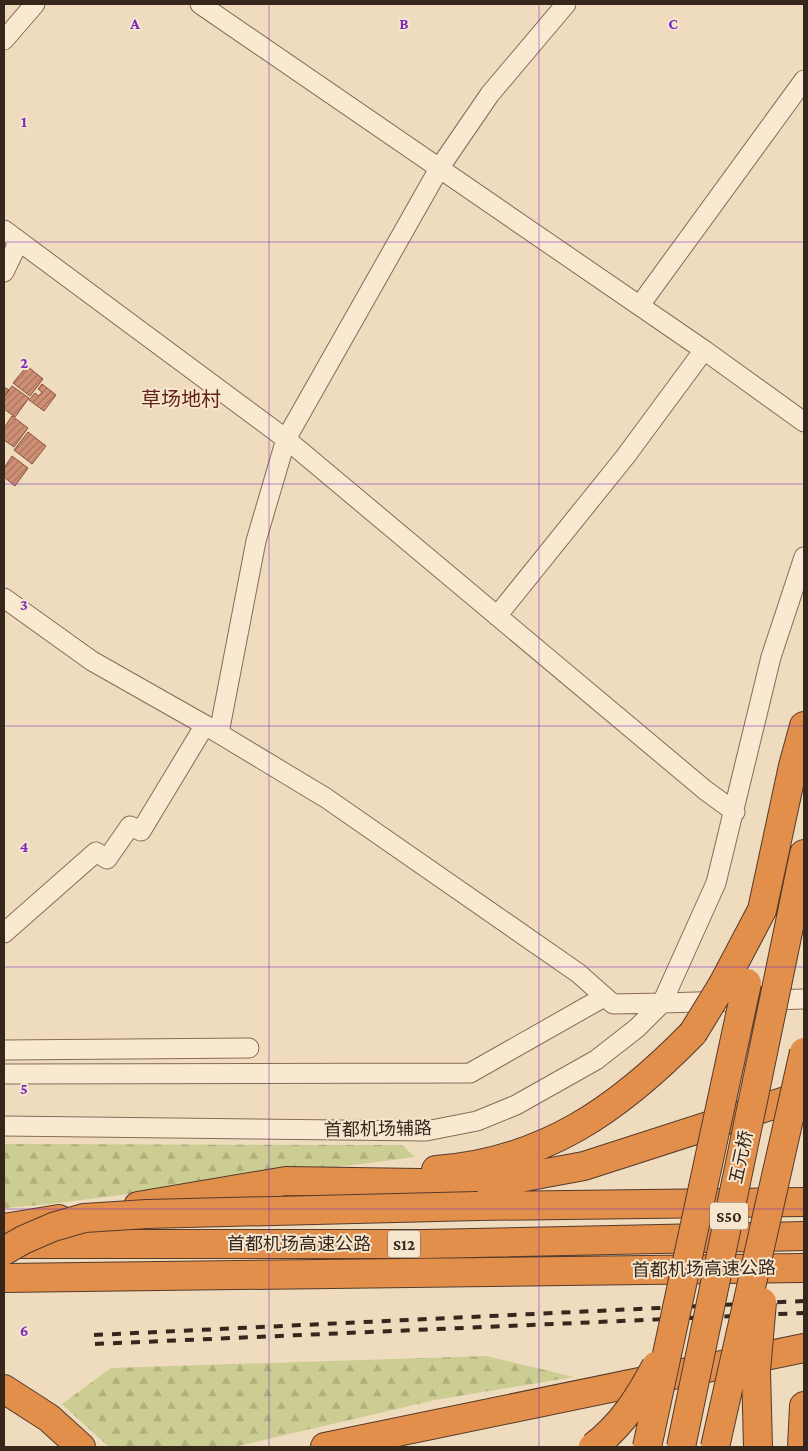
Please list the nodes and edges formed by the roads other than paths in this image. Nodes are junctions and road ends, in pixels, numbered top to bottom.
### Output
1 (35, 4) edge
2 (200, 4) edge
3 (566, 4) edge
4 (4, 40) edge
5 (804, 80) edge
6 (440, 167) junction
7 (4, 230) edge
8 (19, 241) junction
9 (4, 272) edge
10 (640, 305) junction
11 (704, 350) junction
12 (804, 422) edge
13 (286, 439) junction
14 (804, 557) edge
15 (4, 598) edge
16 (497, 616) junction
17 (804, 726) edge
18 (212, 729) junction
19 (734, 812) junction
20 (804, 854) edge
21 (4, 933) edge
22 (735, 983) junction
23 (604, 997) junction
24 (804, 999) edge
25 (662, 1002) junction
26 (250, 1048) dead end
27 (4, 1050) edge
28 (804, 1052) edge
29 (4, 1074) edge
30 (804, 1095) edge
31 (4, 1126) edge
32 (286, 1181) junction
33 (772, 1188) junction
34 (804, 1202) edge
35 (4, 1228) edge
36 (804, 1236) edge
37 (4, 1244) edge
38 (4, 1251) edge
39 (804, 1268) edge
40 (4, 1278) edge
41 (674, 1328) junction
42 (804, 1348) edge
43 (4, 1389) edge
44 (804, 1406) edge
45 (81, 1447) edge
46 (325, 1447) edge
47 (593, 1447) edge
48 (647, 1447) edge
49 (681, 1447) edge
50 (715, 1447) edge
51 (758, 1447) edge
52 (802, 1447) edge

1 - 4 street
2 - 6 street
3 - 6 street
5 - 10 street
6 - 10 street
6 - 13 street
7 - 8 street
8 - 9 street
8 - 13 street
10 - 11 street
11 - 12 street
11 - 16 street
13 - 16 street
13 - 18 street
14 - 19 street, 首都机场辅路
15 - 18 street
16 - 19 street
17 - 22 highway
18 - 21 street
18 - 23 street
19 - 25 street, 首都机场辅路
20 - 49 highway, 五元桥 / S50, bridge
22 - 32 highway, bridge
22 - 41 highway, bridge
23 - 25 street
23 - 29 street
24 - 25 street
25 - 31 street, 首都机场辅路
26 - 27 street
28 - 33 highway, 五元桥 / S50, bridge
30 - 32 highway
32 - 35 highway
33 - 50 highway, 五元桥 / S50, bridge
33 - 51 highway, bridge
34 - 38 highway, bridge
36 - 37 highway, 首都机场高速公路 / S12
39 - 40 highway, 首都机场高速公路 / S12
41 - 47 highway, bridge
41 - 48 highway, bridge
42 - 46 highway
43 - 45 highway
44 - 52 highway

